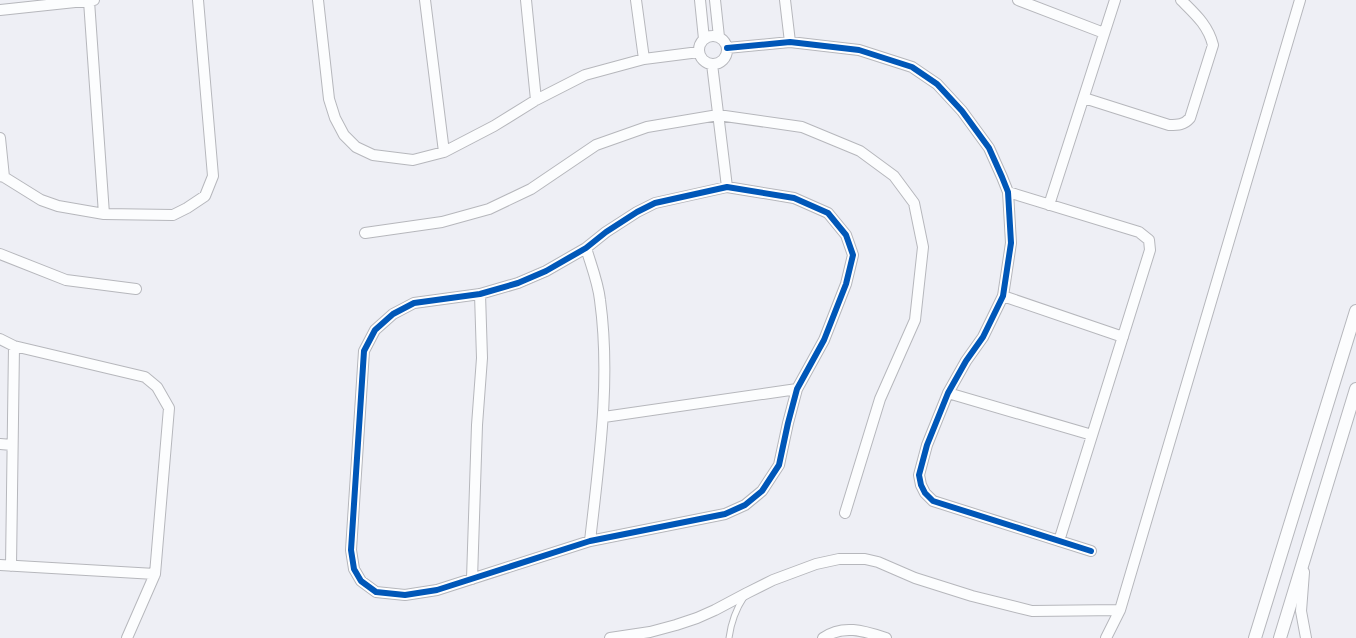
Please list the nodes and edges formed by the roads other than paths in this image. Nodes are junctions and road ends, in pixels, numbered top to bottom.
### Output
1 (94, 0) edge
2 (198, 0) edge
3 (318, 0) edge
4 (425, 0) edge
5 (526, 0) edge
6 (636, 0) edge
7 (700, 0) edge
8 (715, 0) edge
9 (786, 0) edge
10 (1018, 0) edge
11 (1115, 0) edge
12 (1181, 0) edge
13 (1300, 0) edge
14 (89, 1) edge
15 (0, 10) edge
16 (1104, 33) junction
17 (718, 37) junction
18 (704, 39) junction
19 (790, 42) junction
20 (727, 48) junction
21 (699, 52) junction
22 (644, 59) junction
23 (712, 64) junction
24 (1084, 98) junction
25 (536, 100) junction
26 (718, 116) junction
27 (0, 138) edge
28 (444, 152) junction
29 (2, 177) edge
30 (727, 187) junction
31 (1008, 192) junction
32 (1049, 205) junction
33 (104, 214) junction
34 (365, 233) dead end
35 (586, 248) junction
36 (0, 254) edge
37 (136, 289) dead end
38 (480, 294) junction
39 (1003, 296) junction
40 (1356, 311) edge
41 (1123, 337) junction
42 (0, 339) edge
43 (14, 346) junction
44 (1356, 389) edge
45 (797, 390) junction
46 (948, 393) junction
47 (604, 417) junction
48 (1092, 435) junction
49 (0, 444) edge
50 (12, 445) junction
51 (845, 513) dead end
52 (1059, 540) junction
53 (590, 541) junction
54 (1091, 551) dead end
55 (1305, 555) junction
56 (5, 565) edge
57 (155, 574) junction
58 (472, 578) junction
59 (747, 593) junction
60 (1120, 610) junction
61 (127, 638) edge
62 (610, 638) edge
63 (729, 638) edge
64 (822, 638) edge
65 (886, 638) edge
66 (1106, 638) edge
67 (1255, 638) edge
68 (1280, 638) edge
69 (1306, 638) edge

1 - 14 street
2 - 33 street
3 - 28 street
4 - 28 street
5 - 25 street
6 - 22 street
7 - 18 street
8 - 17 street
9 - 19 street
10 - 16 street
11 - 16 street
12 - 24 street
13 - 60 street
14 - 15 street
14 - 33 street
16 - 24 street
17 - 18 street
17 - 20 street
18 - 21 street
19 - 20 street
19 - 31 street
20 - 23 street
21 - 22 street
21 - 23 street
22 - 25 street
23 - 26 street
24 - 32 street
25 - 28 street
26 - 30 street
26 - 34 street
26 - 51 street
27 - 29 street
29 - 33 street
30 - 35 street
30 - 45 street
31 - 32 street
31 - 39 street
32 - 41 street
35 - 38 street
35 - 47 street
36 - 37 street
38 - 58 street
38 - 58 street
39 - 41 street
39 - 46 street
40 - 67 street
41 - 48 street
42 - 43 street
43 - 50 street
43 - 57 street
44 - 55 street
45 - 47 street
45 - 53 street
46 - 48 street
46 - 52 street
47 - 53 street
48 - 52 street
49 - 50 street
50 - 56 street
52 - 54 street
53 - 58 street
55 - 68 street
55 - 69 street
56 - 57 street
57 - 61 street
59 - 60 street
59 - 62 street
59 - 63 lane
60 - 66 street
64 - 65 street

